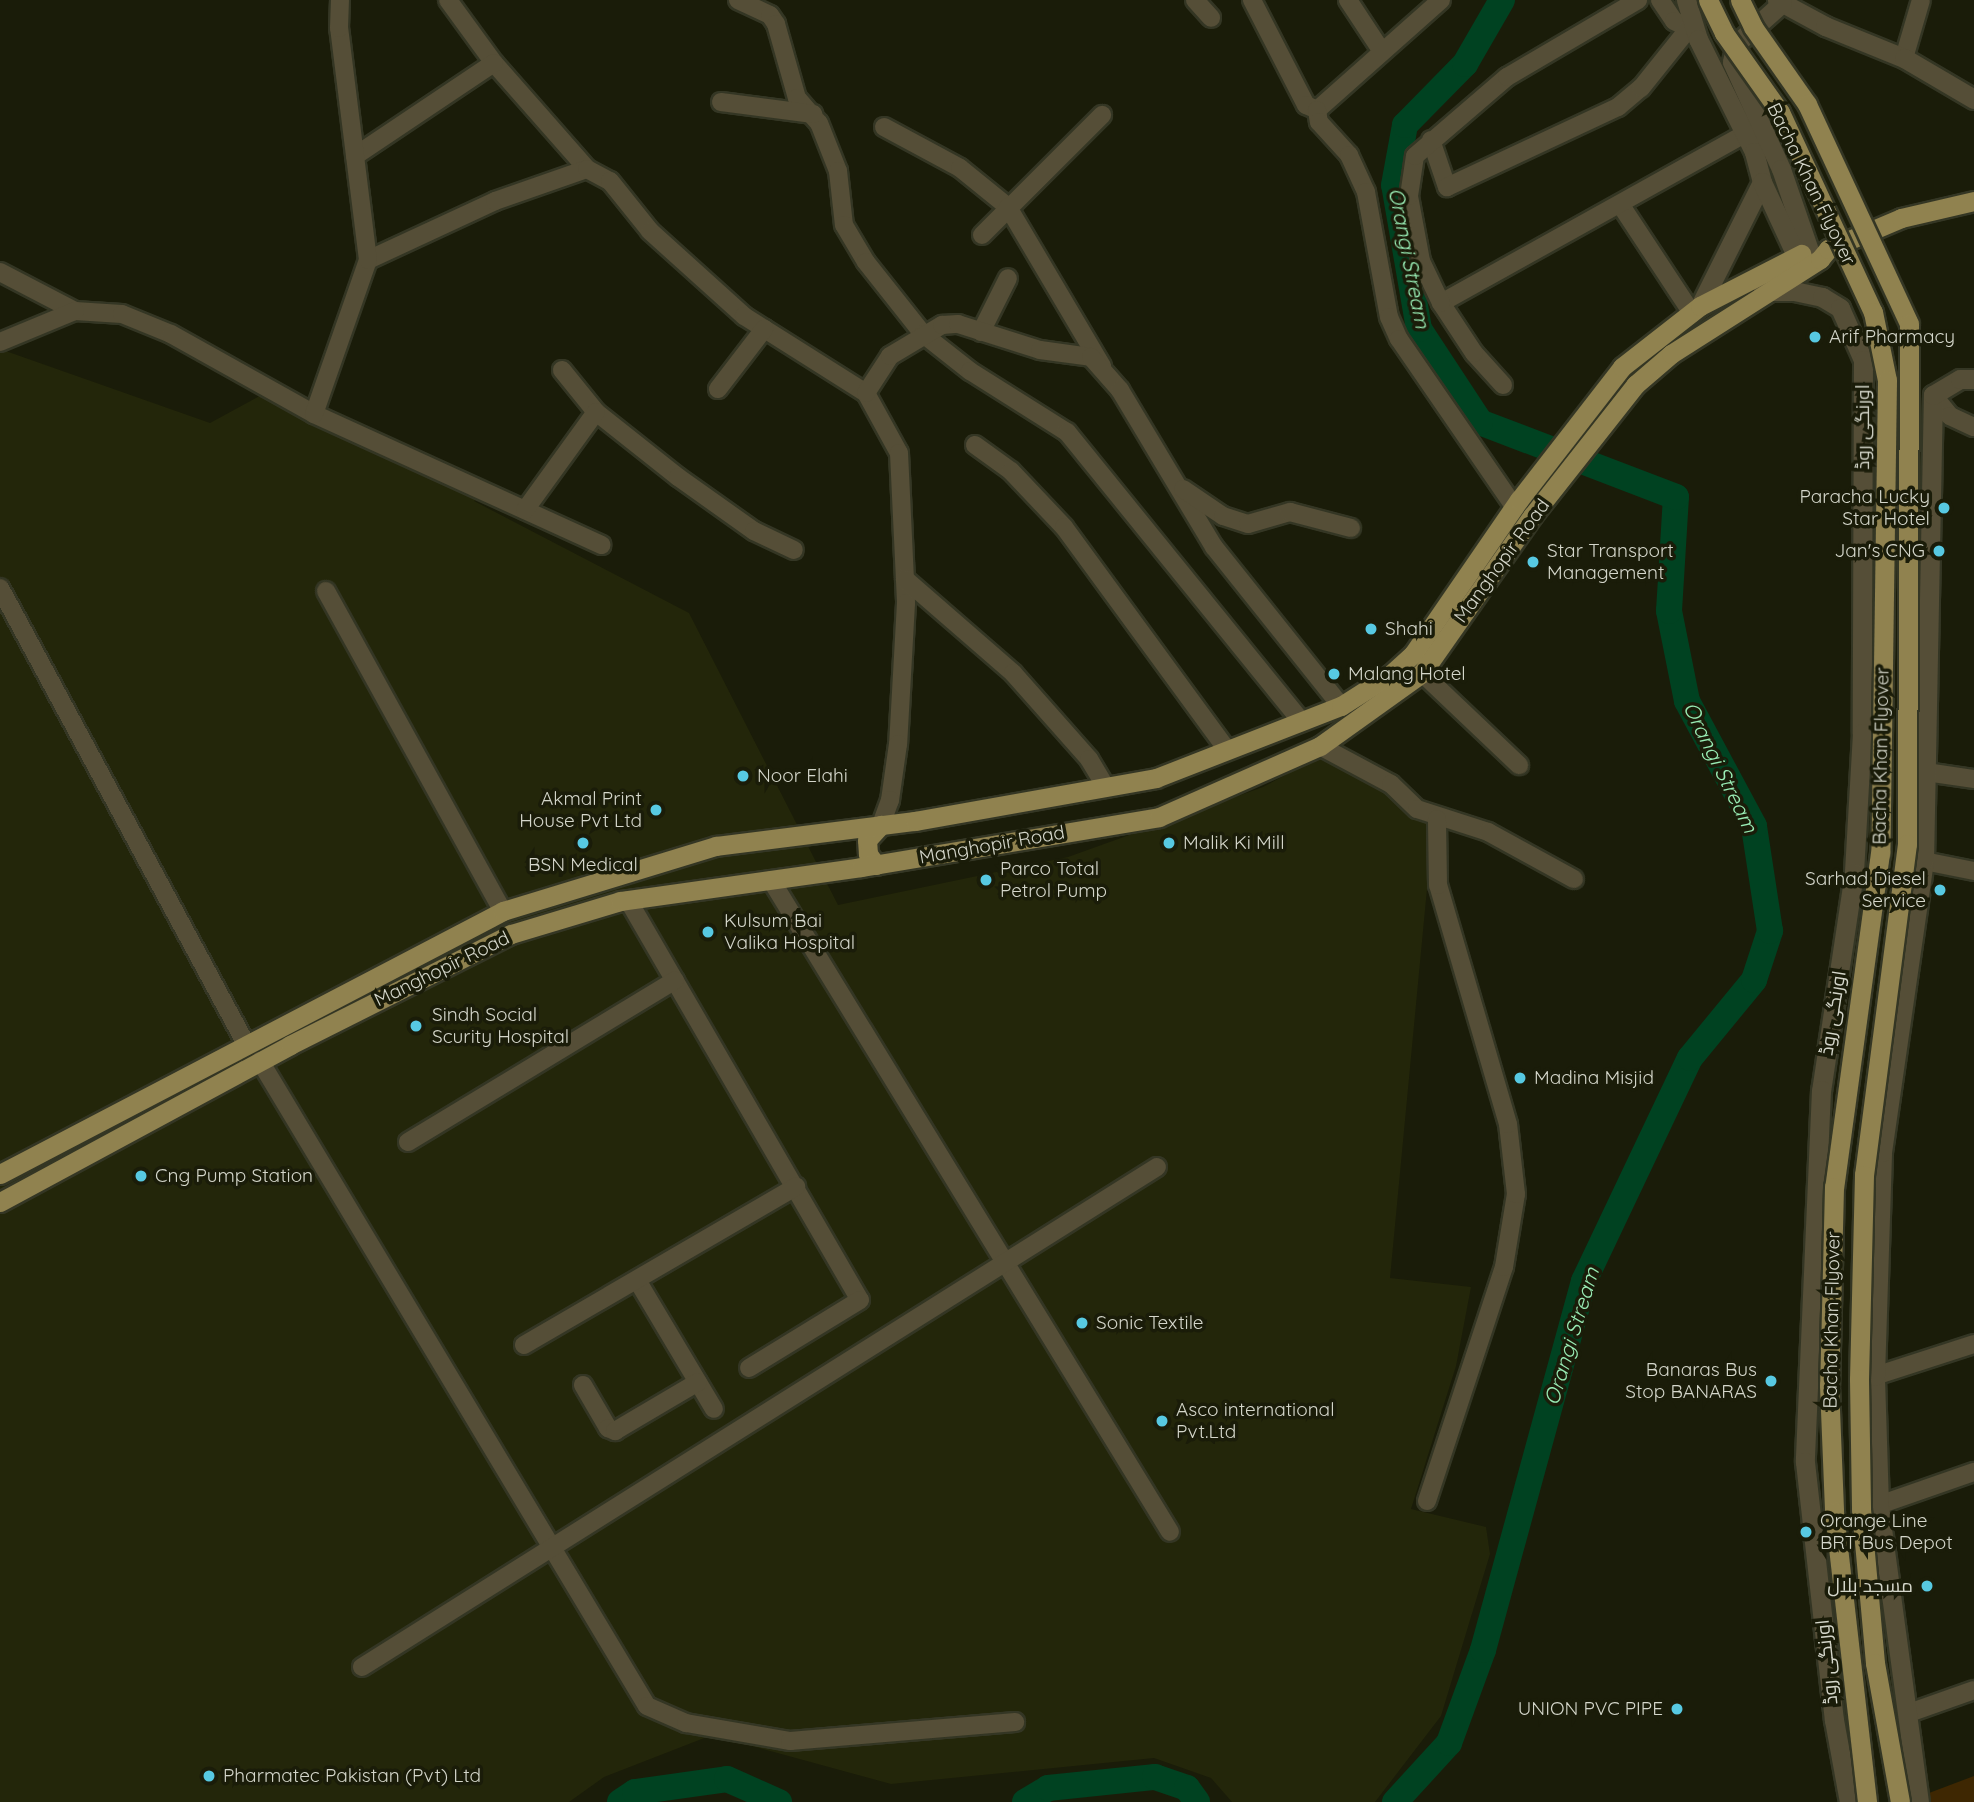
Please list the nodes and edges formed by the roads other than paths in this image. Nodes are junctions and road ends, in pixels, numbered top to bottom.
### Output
1 (340, 0) edge
2 (448, 0) edge
3 (738, 0) edge
4 (1195, 0) edge
5 (1252, 0) edge
6 (1348, 0) edge
7 (1441, 0) edge
8 (1638, 0) edge
9 (1660, 0) edge
10 (1686, 0) edge
11 (1708, 0) edge
12 (1740, 0) edge
13 (1921, 0) edge
14 (1780, 2) edge
15 (1211, 18) dead end
16 (1692, 29) junction
17 (1381, 50) junction
18 (1904, 58) junction
19 (494, 63) junction
20 (1974, 99) edge
21 (721, 103) dead end
22 (1317, 110) junction
23 (813, 114) junction
24 (1102, 115) dead end
25 (884, 127) dead end
26 (1745, 134) junction
27 (1431, 140) junction
28 (355, 156) junction
29 (587, 169) junction
30 (1762, 182) junction
31 (1974, 201) edge
32 (1620, 204) junction
33 (1008, 207) junction
34 (982, 235) dead end
35 (1810, 257) junction
36 (368, 260) junction
37 (0, 272) edge
38 (1008, 278) dead end
39 (1763, 291) junction
40 (1441, 303) junction
41 (1696, 310) junction
42 (75, 311) junction
43 (764, 330) junction
44 (981, 332) junction
45 (923, 334) junction
46 (0, 342) edge
47 (1102, 366) junction
48 (562, 370) dead end
49 (1974, 379) edge
50 (1503, 385) dead end
51 (718, 389) dead end
52 (866, 393) junction
53 (1933, 395) junction
54 (596, 412) junction
55 (314, 414) junction
56 (1974, 427) edge
57 (975, 445) dead end
58 (1177, 485) junction
59 (1522, 508) junction
60 (525, 510) junction
61 (1350, 528) dead end
62 (602, 545) dead end
63 (794, 550) dead end
64 (905, 579) junction
65 (0, 588) edge
66 (326, 591) dead end
67 (1422, 674) junction
68 (1341, 706) junction
69 (1300, 720) junction
70 (1320, 746) junction
71 (1227, 750) junction
72 (1519, 765) dead end
73 (1926, 772) junction
74 (1974, 779) edge
75 (1106, 787) junction
76 (1437, 819) junction
77 (881, 825) junction
78 (841, 828) junction
79 (1924, 861) junction
80 (876, 865) junction
81 (850, 869) junction
82 (1974, 871) edge
83 (1574, 879) dead end
84 (771, 880) junction
85 (628, 900) junction
86 (503, 911) junction
87 (674, 979) junction
88 (246, 1044) junction
89 (260, 1061) junction
90 (408, 1142) dead end
91 (1157, 1167) dead end
92 (0, 1174) edge
93 (796, 1187) junction
94 (0, 1202) edge
95 (1004, 1262) junction
96 (637, 1280) junction
97 (1974, 1344) edge
98 (524, 1345) dead end
99 (749, 1368) dead end
100 (1875, 1376) junction
101 (698, 1382) junction
102 (583, 1385) dead end
103 (714, 1409) dead end
104 (1974, 1472) edge
105 (1427, 1501) dead end
106 (1879, 1504) junction
107 (1170, 1532) dead end
108 (549, 1546) junction
109 (362, 1667) dead end
110 (1974, 1690) edge
111 (1909, 1713) junction
112 (1015, 1722) dead end
113 (1849, 1802) edge
114 (1867, 1802) edge
115 (1900, 1802) edge
116 (1919, 1802) edge

1 - 28 street
2 - 19 street
3 - 23 street
4 - 15 street
5 - 22 street
6 - 17 street
7 - 17 street
8 - 27 street
9 - 16 street
10 - 16 street
11 - 114 main road, Bacha Khan Flyover, bridge
12 - 115 main road, Bacha Khan Flyover, bridge
13 - 18 street
14 - 18 street
14 - 35 street
16 - 26 street
16 - 27 street
17 - 22 street
18 - 20 street
19 - 28 street
19 - 29 street
21 - 23 street
22 - 59 street
23 - 45 street
24 - 33 street
25 - 33 street
26 - 30 street
26 - 32 street
27 - 40 street
28 - 36 street
29 - 36 street
29 - 43 street
30 - 35 street
30 - 41 street
31 - 35 main road, Manghopir Road
32 - 40 street
32 - 41 street
33 - 34 street
33 - 47 street
35 - 39 main road, Manghopir Road
35 - 41 main road, Manghopir Road
36 - 55 street
37 - 42 street
38 - 44 street
39 - 59 main road, Manghopir Road
39 - 113 street, اورنگی روڈ
40 - 50 street
41 - 59 main road, Manghopir Road
42 - 46 street
42 - 55 street
43 - 51 street
43 - 52 street
44 - 45 street
44 - 47 street
45 - 52 street
45 - 69 street
47 - 58 street
48 - 54 street
49 - 53 street
52 - 64 street
53 - 56 street
53 - 73 street
54 - 60 street
54 - 63 street
55 - 60 street
57 - 71 street
58 - 61 street
58 - 68 street
59 - 67 main road, Manghopir Road
59 - 68 main road, Manghopir Road
60 - 62 street
64 - 75 street
64 - 77 street
65 - 88 street
66 - 86 street
67 - 70 main road, Manghopir Road
67 - 72 street
68 - 69 main road, Manghopir Road
69 - 71 main road, Manghopir Road
70 - 76 street
70 - 80 main road, Manghopir Road
71 - 75 main road, Manghopir Road
73 - 74 street
73 - 79 street
75 - 77 main road, Manghopir Road
76 - 83 street
76 - 105 street
77 - 78 main road, Manghopir Road
77 - 80 main road
78 - 81 main road
78 - 86 main road, Manghopir Road
79 - 82 street
79 - 100 street
80 - 81 main road, Manghopir Road
81 - 84 main road, Manghopir Road
84 - 85 main road, Manghopir Road
84 - 95 street
85 - 87 street
85 - 89 main road, Manghopir Road
86 - 88 main road, Manghopir Road
87 - 90 street
87 - 93 street
88 - 92 main road, Manghopir Road
89 - 94 main road, Manghopir Road
89 - 108 street
91 - 95 street
93 - 96 street
93 - 99 street
95 - 107 street
95 - 108 street
96 - 98 street
96 - 101 street
97 - 100 street
100 - 106 street
101 - 102 street
101 - 103 street
104 - 106 street
106 - 111 street
108 - 109 street
108 - 112 street
110 - 111 street
111 - 116 street

